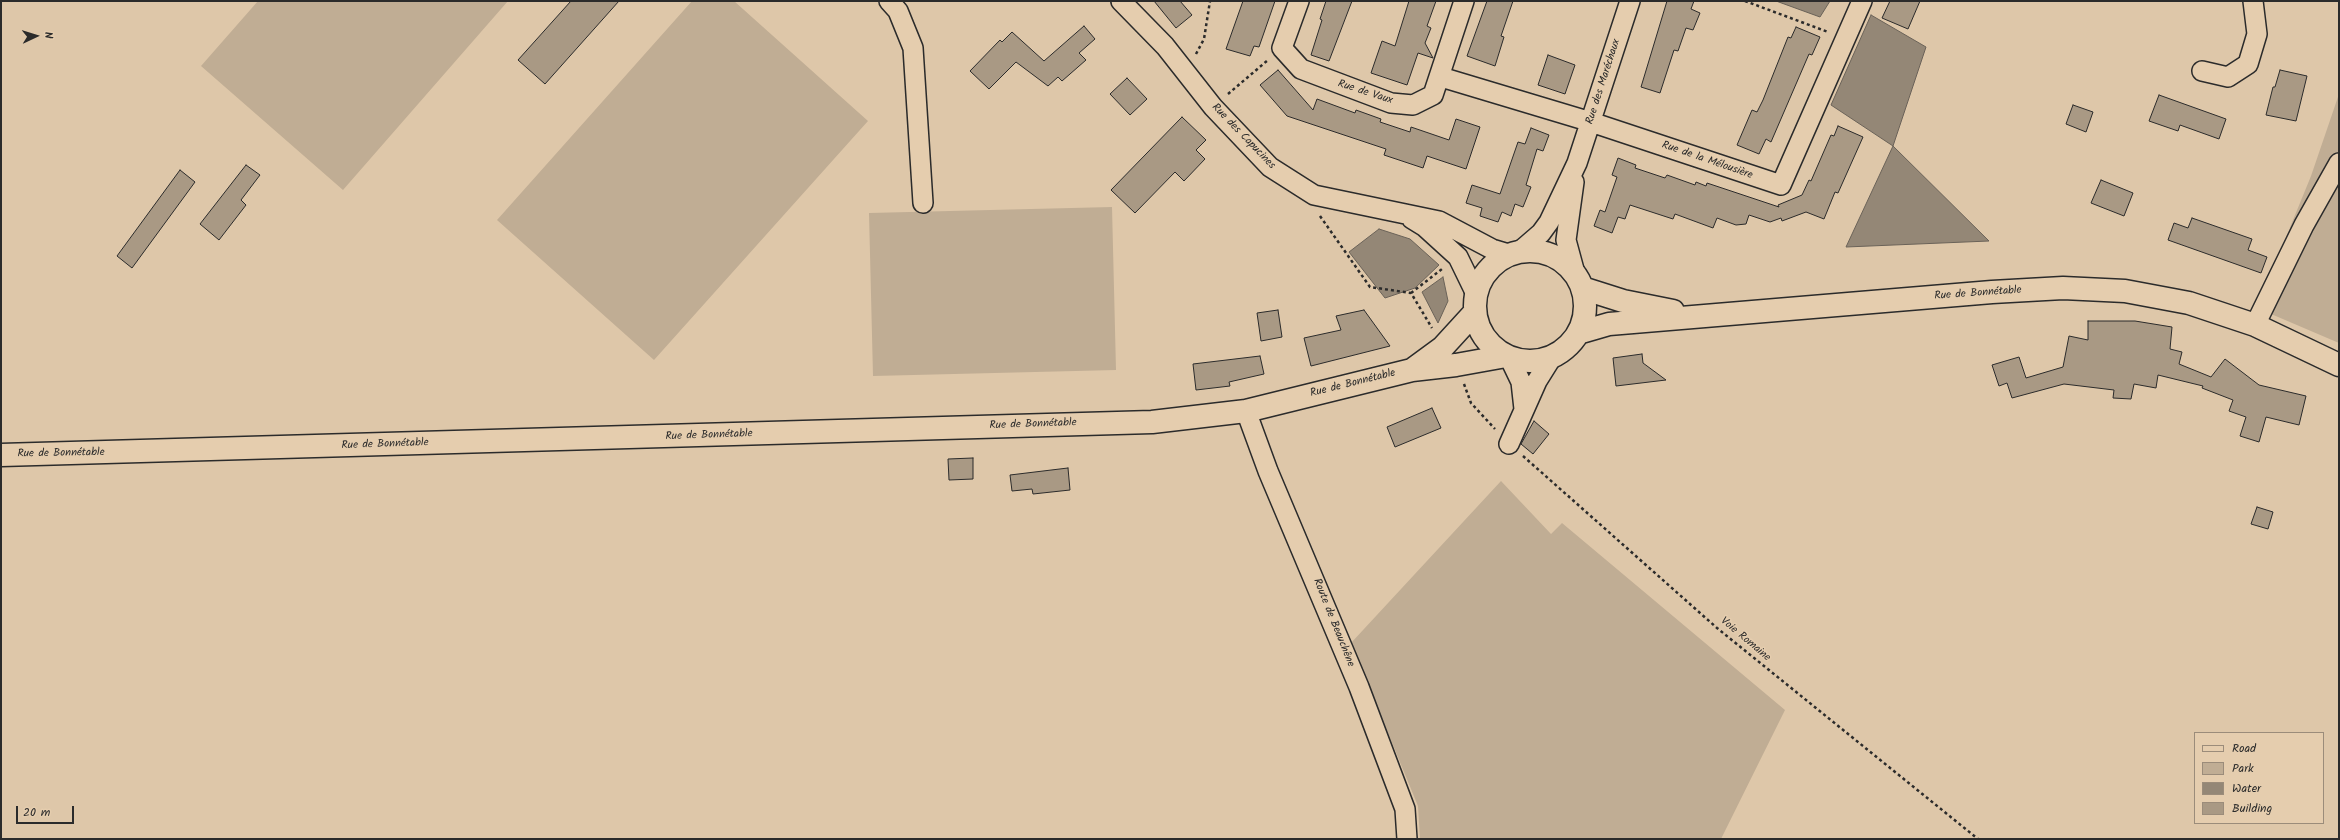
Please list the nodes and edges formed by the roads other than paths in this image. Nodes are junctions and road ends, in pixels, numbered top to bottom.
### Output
1 (889, 1) edge
2 (1121, 1) edge
3 (1299, 1) edge
4 (1464, 1) edge
5 (1630, 1) edge
6 (1862, 1) edge
7 (2253, 1) edge
8 (2202, 71) dead end
9 (1440, 77) junction
10 (1592, 122) junction
11 (2339, 162) edge
12 (1577, 163) junction
13 (923, 203) dead end
14 (1402, 213) junction
15 (1516, 253) junction
16 (1579, 282) junction
17 (1476, 303) junction
18 (1698, 316) junction
19 (2255, 325) junction
20 (1578, 333) junction
21 (1507, 357) junction
22 (1552, 357) junction
23 (2339, 365) edge
24 (1412, 370) junction
25 (1524, 410) junction
26 (1246, 411) junction
27 (1509, 444) road end
28 (1, 455) edge
29 (1407, 839) edge

1 - 13 street
2 - 14 street, Rue des Capucines
3 - 9 street, Rue de Vaux
4 - 9 street, Rue de Vaux
5 - 10 street, Rue des Maréchaux
6 - 10 street, Rue de la Mélousière
7 - 8 street
9 - 10 street, Rue de la Mélousière
10 - 12 street, Rue des Maréchaux
11 - 19 street
12 - 15 street, Rue des Maréchaux
12 - 16 street, Rue des Maréchaux
14 - 15 street, Rue des Capucines
14 - 17 street, Rue des Capucines
15 - 16 main road
15 - 17 main road
16 - 18 main road, Rue de Bonnétable
16 - 20 main road
17 - 21 main road
17 - 24 main road, Rue de Bonnétable
18 - 19 main road, Rue de Bonnétable
18 - 20 main road, Rue de Bonnétable
19 - 23 main road, Rue de Bonnétable
20 - 22 main road
21 - 22 main road
21 - 24 main road, Rue de Bonnétable
21 - 25 street
22 - 25 street
24 - 26 main road, Rue de Bonnétable
25 - 27 street
26 - 28 main road, Rue de Bonnétable
26 - 29 street, Route de Beauchêne

